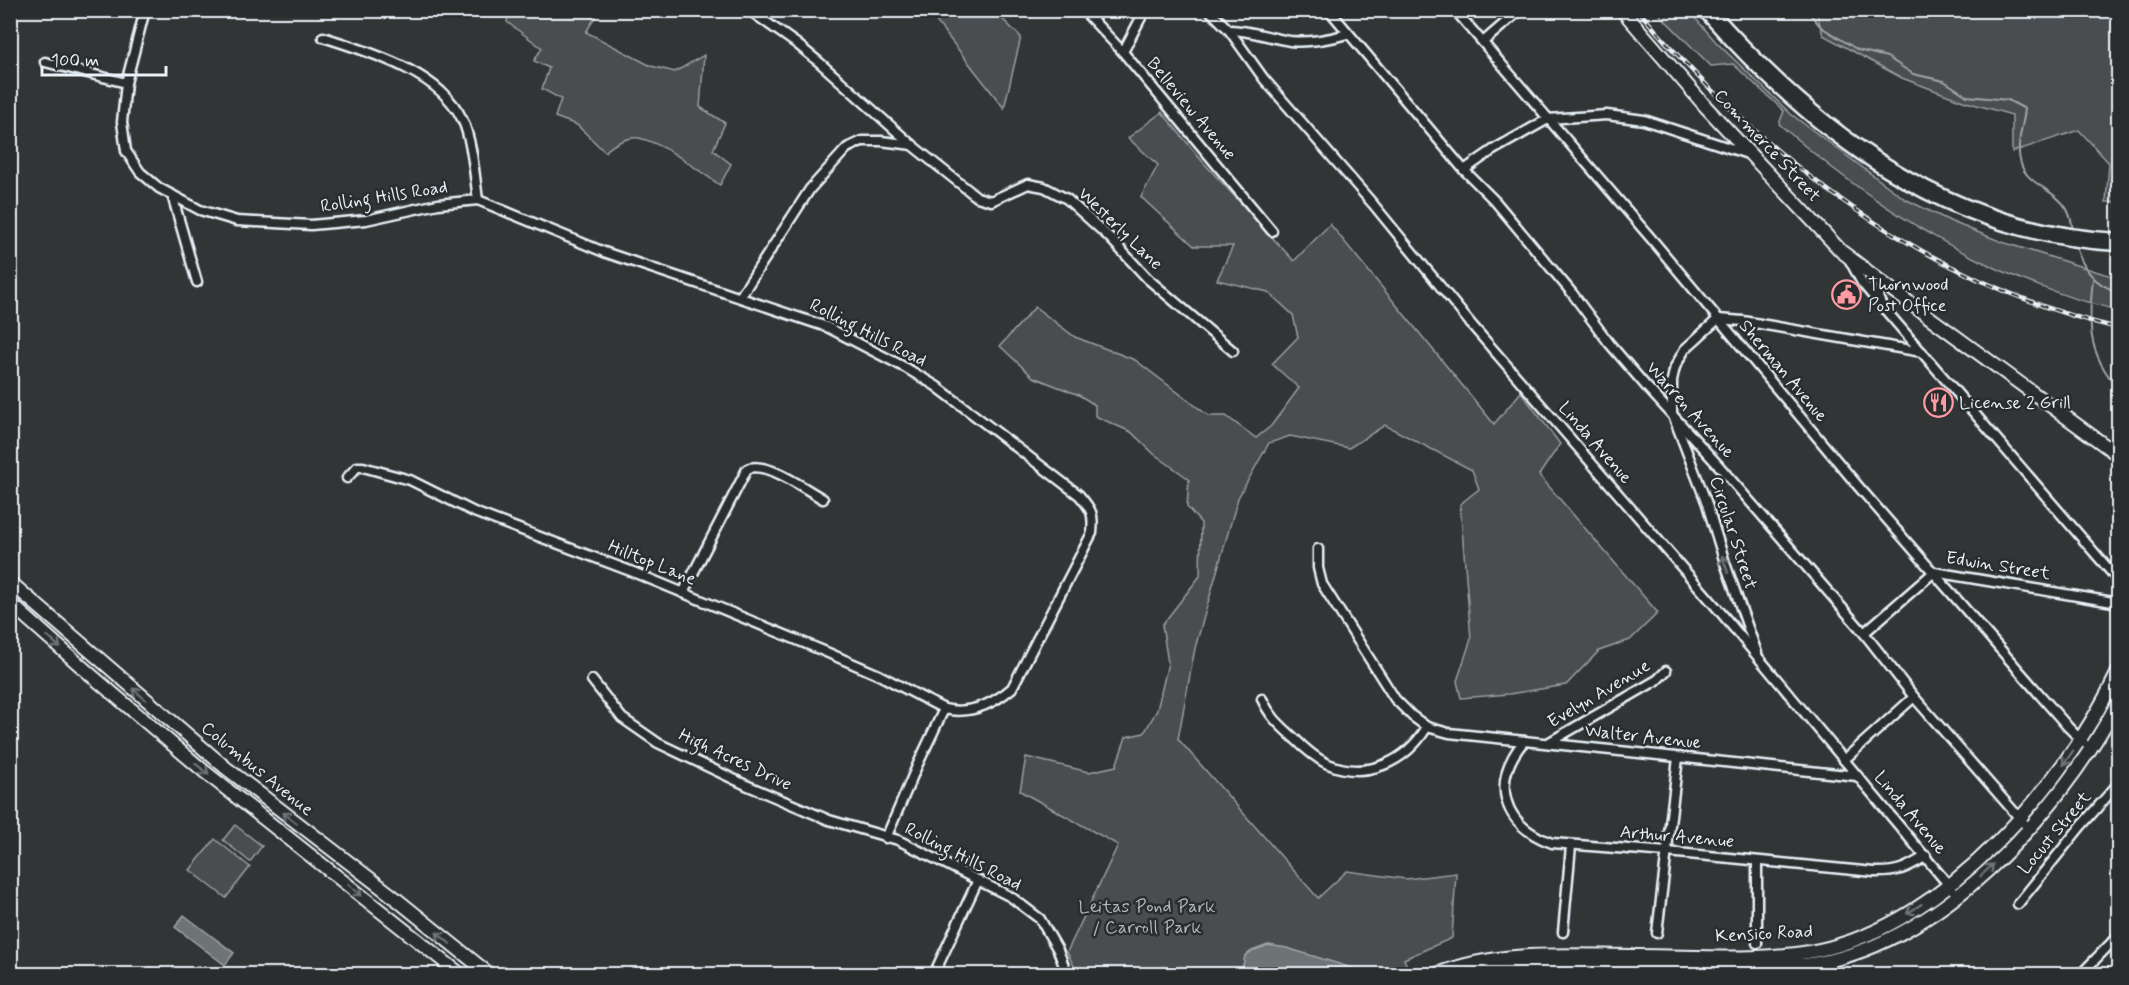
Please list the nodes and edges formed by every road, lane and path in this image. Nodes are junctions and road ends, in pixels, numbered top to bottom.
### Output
1 (145, 10) edge
2 (749, 10) edge
3 (1083, 10) edge
4 (1145, 10) edge
5 (1209, 10) edge
6 (1329, 10) edge
7 (1455, 10) edge
8 (1520, 10) edge
9 (1622, 10) edge
10 (1707, 10) edge
11 (1719, 10) edge
12 (1230, 30) junction
13 (1347, 34) junction
14 (323, 37) dead end
15 (1483, 42) junction
16 (1123, 52) junction
17 (45, 62) dead end
18 (126, 83) junction
19 (1548, 119) junction
20 (913, 146) junction
21 (1752, 155) junction
22 (1464, 170) junction
23 (172, 195) junction
24 (478, 200) junction
25 (1272, 231) dead end
26 (2059, 231) junction
27 (2118, 233) edge
28 (2086, 235) junction
29 (2118, 242) edge
30 (1847, 256) junction
31 (197, 282) dead end
32 (1882, 283) junction
33 (740, 297) junction
34 (1882, 306) junction
35 (1718, 319) junction
36 (1233, 351) dead end
37 (1922, 352) junction
38 (1672, 413) junction
39 (2118, 455) edge
40 (347, 478) dead end
41 (823, 499) dead end
42 (1318, 549) dead end
43 (1934, 572) junction
44 (2118, 580) edge
45 (10, 582) edge
46 (683, 593) junction
47 (2113, 602) dead end
48 (10, 603) edge
49 (1864, 633) junction
50 (1759, 659) junction
51 (1666, 671) dead end
52 (2118, 672) edge
53 (592, 680) dead end
54 (1914, 697) junction
55 (1262, 699) dead end
56 (2118, 702) edge
57 (156, 709) junction
58 (944, 709) junction
59 (144, 720) junction
60 (1427, 727) junction
61 (2080, 740) junction
62 (1524, 741) junction
63 (1548, 743) junction
64 (2091, 749) junction
65 (1678, 758) junction
66 (1844, 760) junction
67 (1857, 776) junction
68 (2118, 784) edge
69 (2020, 818) junction
70 (2029, 829) junction
71 (886, 838) junction
72 (1571, 846) junction
73 (1667, 852) junction
74 (1926, 856) junction
75 (1757, 861) junction
76 (978, 880) junction
77 (1948, 884) junction
78 (1957, 895) junction
79 (2018, 904) dead end
80 (1563, 932) dead end
81 (1657, 933) dead end
82 (2118, 936) edge
83 (1757, 943) dead end
84 (1781, 970) edge
85 (460, 975) edge
86 (489, 975) edge
87 (934, 975) edge
88 (1067, 975) edge
89 (1437, 975) edge
90 (1473, 975) edge
91 (2081, 975) edge

1 - 18 street, Rolling Hills Road
2 - 20 street, Westerly Lane
3 - 16 street, Belleview Avenue
4 - 16 street
5 - 12 street, Linda Avenue
6 - 13 street, Warren Avenue
7 - 15 street, Sherman Avenue
8 - 15 street
9 - 21 street, Commerce Street
10 - 26 highway
11 - 26 highway
12 - 13 street
12 - 50 street, Linda Avenue
13 - 22 street, Warren Avenue
14 - 24 street
15 - 19 street, Sherman Avenue
16 - 25 street, Belleview Avenue
17 - 18 street
18 - 23 street, Rolling Hills Road
19 - 21 street
19 - 22 street
19 - 35 street, Sherman Avenue
20 - 33 street, Westerly Lane
20 - 36 street, Westerly Lane
21 - 30 street, Commerce Street
22 - 38 street, Warren Avenue
23 - 24 street, Rolling Hills Road
23 - 31 street
24 - 33 street, Rolling Hills Road
26 - 28 highway
27 - 28 highway
28 - 29 highway
30 - 32 street
30 - 34 street, Commerce Street
32 - 34 street
32 - 39 street
33 - 58 street, Rolling Hills Road
34 - 37 street, Commerce Street
35 - 37 street
35 - 38 street, Circular Street
35 - 43 street, Sherman Avenue
37 - 44 street, Commerce Street
38 - 49 street, Warren Avenue
50 -> 38 street, Circular Street
40 - 46 street, Hilltop Lane
41 - 46 street
42 - 60 street
43 - 47 street, Edwin Street
43 - 49 street, Edwin Street
43 - 61 street, Sherman Avenue
57 -> 45 street, Columbus Avenue
46 - 58 street, Hilltop Lane
48 -> 59 street, Columbus Avenue
49 - 54 street, Warren Avenue
50 - 66 street, Linda Avenue
51 - 63 street, Evelyn Avenue
52 - 61 street, Kensico Road
53 - 71 street, High Acres Drive
54 - 66 street
54 - 69 street, Warren Avenue
55 - 60 street
56 - 64 street, Kensico Road
57 - 59 street
86 -> 57 street, Columbus Avenue
58 - 71 street, Rolling Hills Road
59 -> 85 street, Columbus Avenue
60 - 62 street, Walter Avenue
61 - 64 street, Sherman Avenue
61 -> 69 street, Kensico Road
62 - 63 street, Walter Avenue
62 - 72 street, Arthur Avenue
63 - 65 street, Walter Avenue
64 - 70 street, Kensico Road
65 - 67 street, Walter Avenue
65 - 73 street
66 - 67 street, Linda Avenue
67 - 74 street, Linda Avenue
68 - 79 street, Locust Street
69 - 70 street, Warren Avenue
69 - 77 street, Kensico Road
78 -> 70 street, Kensico Road
71 - 76 street, Rolling Hills Road
72 - 73 street, Arthur Avenue
72 - 80 street
73 - 75 street, Arthur Avenue
73 - 81 street
74 - 75 street, Arthur Avenue
74 - 77 street, Linda Avenue
75 - 83 street
76 - 87 street
76 - 88 street, Rolling Hills Road
77 - 78 street, Linda Avenue
77 -> 89 street, Kensico Road
78 - 84 street, Kensico Road
82 - 91 street
84 - 90 street, Kensico Road

